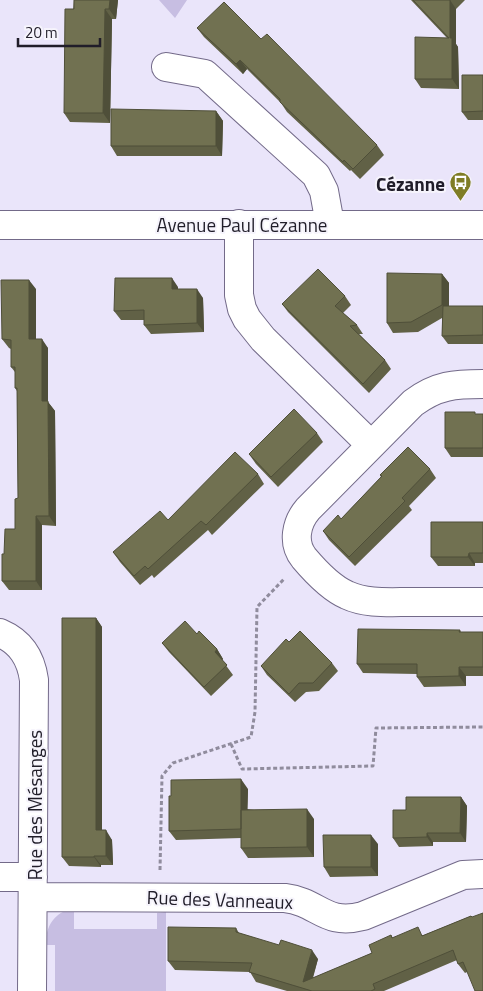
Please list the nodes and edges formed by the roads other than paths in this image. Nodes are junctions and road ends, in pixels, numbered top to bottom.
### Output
1 (166, 67) dead end
2 (239, 224) junction
3 (330, 224) junction
4 (0, 225) edge
5 (483, 225) edge
6 (483, 384) edge
7 (371, 445) junction
8 (483, 602) edge
9 (0, 633) edge
10 (483, 874) edge
11 (0, 877) edge
12 (33, 887) junction
13 (32, 991) edge

1 - 3 street
2 - 3 street, Avenue Paul Cézanne
2 - 4 street, Avenue Paul Cézanne
2 - 7 street
3 - 5 street, Avenue Paul Cézanne
6 - 7 street
7 - 8 street
9 - 12 street, Rue des Mésanges
10 - 12 street, Rue des Vanneaux
11 - 12 street, Rue des Vanneaux
12 - 13 street, Rue des Mésanges

